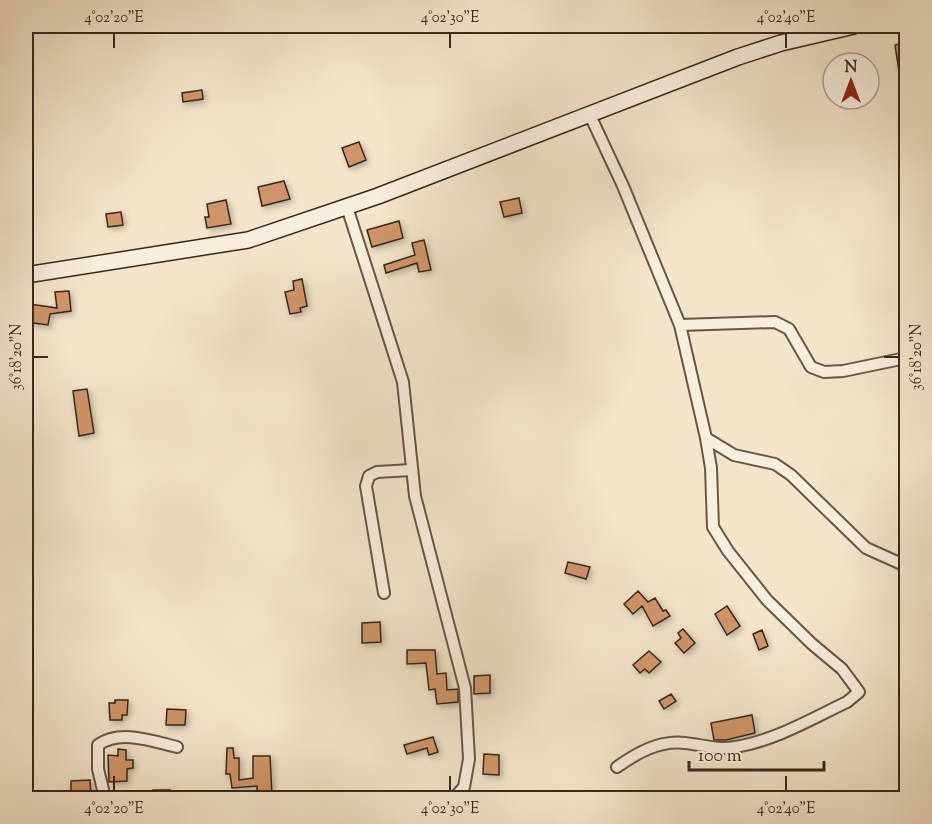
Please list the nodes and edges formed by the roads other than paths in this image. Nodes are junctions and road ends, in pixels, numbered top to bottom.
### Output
1 (854, 26) edge
2 (589, 113) junction
3 (347, 207) junction
4 (26, 275) edge
5 (680, 325) junction
6 (906, 358) edge
7 (706, 438) junction
8 (411, 470) junction
9 (906, 566) edge
10 (384, 593) dead end
11 (177, 747) dead end
12 (617, 767) dead end
13 (105, 798) edge
14 (454, 798) edge

1 - 2 street
2 - 3 street
2 - 5 street
3 - 4 street
3 - 8 street
5 - 6 street
5 - 7 street
7 - 9 street
7 - 12 street
8 - 10 street
8 - 14 street
11 - 13 street

